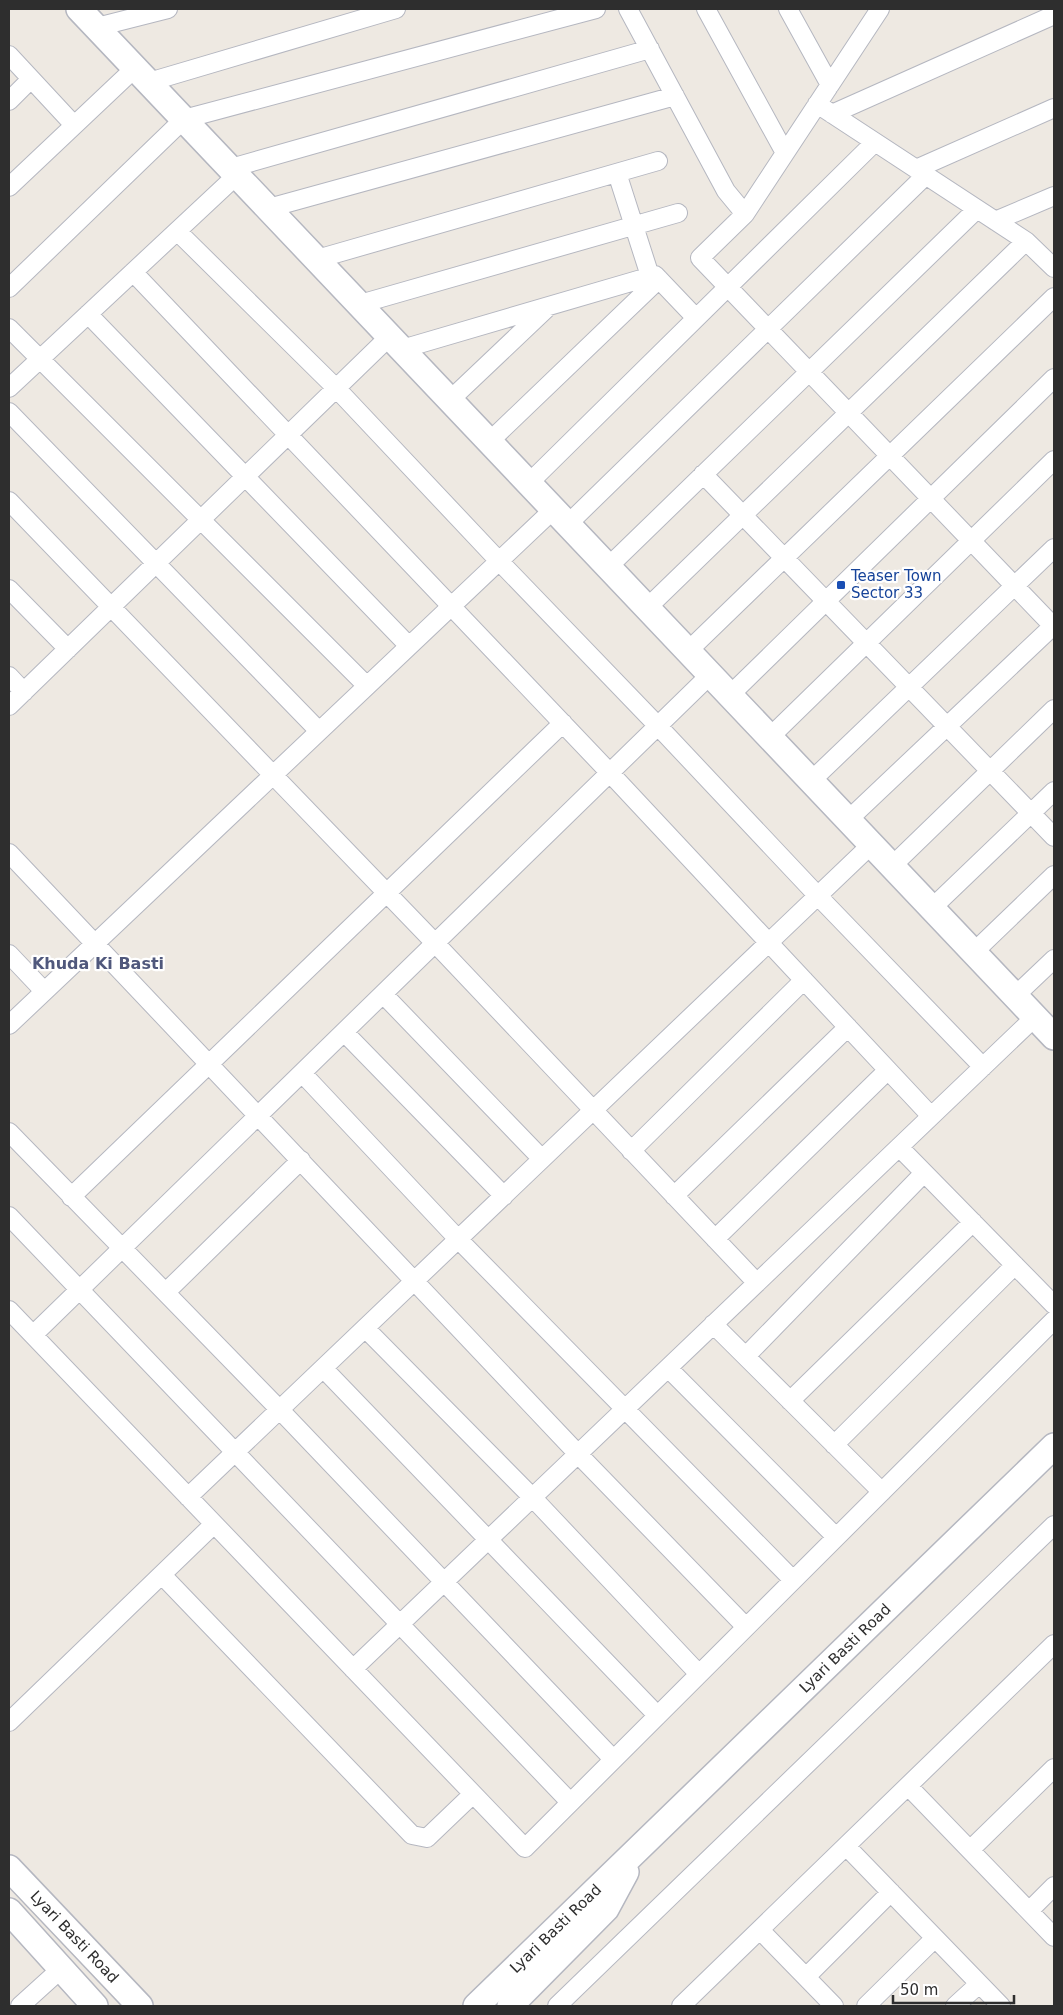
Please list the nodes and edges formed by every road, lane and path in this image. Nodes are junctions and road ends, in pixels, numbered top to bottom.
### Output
1 (79, 9) edge
2 (168, 9) edge
3 (396, 9) edge
4 (596, 9) edge
5 (628, 9) edge
6 (706, 9) edge
7 (788, 9) edge
8 (874, 12) edge
9 (1054, 15) edge
10 (97, 27) junction
11 (650, 49) junction
12 (9, 55) edge
13 (142, 75) junction
14 (31, 79) junction
15 (830, 85) junction
16 (675, 96) junction
17 (9, 101) edge
18 (817, 104) junction
19 (1054, 108) edge
20 (832, 114) junction
21 (184, 119) junction
22 (74, 125) junction
23 (875, 142) junction
24 (785, 153) junction
25 (658, 161) dead end
26 (234, 172) junction
27 (921, 172) junction
28 (617, 173) junction
29 (9, 187) edge
30 (1054, 196) edge
31 (269, 208) junction
32 (977, 209) junction
33 (678, 213) dead end
34 (745, 214) junction
35 (996, 221) junction
36 (634, 226) junction
37 (177, 231) junction
38 (1026, 242) junction
39 (317, 259) junction
40 (1054, 268) edge
41 (133, 272) junction
42 (654, 277) junction
43 (728, 287) junction
44 (9, 288) edge
45 (1054, 298) edge
46 (360, 304) junction
47 (548, 306) junction
48 (88, 314) junction
49 (696, 318) junction
50 (9, 328) edge
51 (768, 329) junction
52 (396, 343) junction
53 (40, 359) junction
54 (809, 372) junction
55 (1054, 378) edge
56 (9, 388) edge
57 (336, 388) junction
58 (450, 400) junction
59 (9, 412) edge
60 (849, 413) junction
61 (288, 435) junction
62 (490, 441) junction
63 (890, 456) junction
64 (1054, 460) edge
65 (704, 474) junction
66 (246, 476) junction
67 (529, 483) junction
68 (931, 498) junction
69 (9, 501) edge
70 (743, 515) junction
71 (561, 516) junction
72 (201, 520) junction
73 (972, 541) junction
74 (1054, 548) edge
75 (784, 558) junction
76 (498, 561) junction
77 (156, 563) junction
78 (608, 566) junction
79 (1015, 586) junction
80 (9, 589) edge
81 (826, 601) junction
82 (451, 606) junction
83 (111, 607) junction
84 (647, 608) junction
85 (1054, 626) edge
86 (867, 643) junction
87 (410, 646) junction
88 (68, 649) junction
89 (688, 651) junction
90 (710, 674) junction
91 (9, 676) edge
92 (367, 686) junction
93 (909, 687) junction
94 (24, 692) junction
95 (730, 695) junction
96 (9, 706) edge
97 (1054, 709) edge
98 (563, 723) junction
99 (658, 726) junction
100 (947, 726) junction
101 (319, 731) junction
102 (770, 738) junction
103 (990, 771) junction
104 (610, 773) junction
105 (273, 775) junction
106 (811, 781) junction
107 (1054, 791) edge
108 (1031, 813) junction
109 (848, 820) junction
110 (1054, 837) edge
111 (872, 844) junction
112 (9, 854) edge
113 (892, 866) junction
114 (1054, 875) edge
115 (386, 893) junction
116 (818, 896) junction
117 (932, 908) junction
118 (769, 942) junction
119 (435, 943) junction
120 (95, 944) junction
121 (974, 952) junction
122 (9, 954) edge
123 (1054, 959) edge
124 (804, 980) junction
125 (44, 991) junction
126 (383, 994) junction
127 (1016, 996) junction
128 (1035, 1017) junction
129 (9, 1025) edge
130 (848, 1027) junction
131 (344, 1032) junction
132 (1054, 1037) edge
133 (209, 1064) junction
134 (983, 1067) junction
135 (888, 1070) junction
136 (302, 1073) junction
137 (593, 1111) junction
138 (258, 1116) junction
139 (932, 1116) junction
140 (9, 1132) edge
141 (899, 1147) junction
142 (631, 1151) junction
143 (542, 1159) junction
144 (301, 1160) junction
145 (924, 1172) junction
146 (504, 1196) junction
147 (674, 1196) junction
148 (71, 1197) junction
149 (9, 1216) edge
150 (973, 1222) junction
151 (458, 1239) junction
152 (715, 1239) junction
153 (122, 1248) junction
154 (1015, 1265) junction
155 (415, 1280) junction
156 (757, 1283) junction
157 (79, 1290) junction
158 (166, 1292) junction
159 (1054, 1305) edge
160 (9, 1310) edge
161 (1054, 1320) edge
162 (713, 1324) junction
163 (365, 1328) junction
164 (33, 1335) junction
165 (746, 1356) junction
166 (323, 1368) junction
167 (668, 1368) junction
168 (790, 1401) junction
169 (625, 1409) junction
170 (280, 1410) junction
171 (834, 1444) junction
172 (1054, 1446) edge
173 (235, 1452) junction
174 (578, 1454) junction
175 (882, 1492) junction
176 (188, 1497) junction
177 (532, 1497) junction
178 (214, 1524) junction
179 (1054, 1525) edge
180 (836, 1537) junction
181 (488, 1540) junction
182 (162, 1575) junction
183 (793, 1580) junction
184 (444, 1582) junction
185 (400, 1624) junction
186 (746, 1627) junction
187 (1054, 1644) edge
188 (353, 1669) junction
189 (698, 1674) junction
190 (657, 1715) junction
191 (9, 1722) edge
192 (613, 1759) junction
193 (1054, 1768) edge
194 (908, 1786) junction
195 (473, 1794) junction
196 (570, 1802) junction
197 (846, 1846) junction
198 (970, 1850) junction
199 (636, 1852) junction
200 (9, 1868) edge
201 (1054, 1886) edge
202 (891, 1892) junction
203 (9, 1911) edge
204 (1029, 1911) junction
205 (760, 1930) junction
206 (1054, 1937) edge
207 (935, 1938) junction
208 (62, 1968) junction
209 (806, 1977) junction
210 (979, 1984) junction
211 (20, 2006) edge
212 (95, 2006) edge
213 (140, 2006) edge
214 (476, 2006) edge
215 (510, 2006) edge
216 (557, 2006) edge
217 (681, 2006) edge
218 (834, 2006) edge
219 (866, 2006) edge
220 (956, 2006) edge
221 (1001, 2006) edge

1 - 10 street
2 - 10 street
3 - 13 street
4 - 21 street
5 - 11 street
6 - 24 street
7 - 15 street
8 - 15 street
9 - 20 street
10 - 13 street
11 - 16 street
11 - 26 street
12 - 14 street
13 - 21 street
13 - 22 street
14 - 17 street
14 - 22 street
15 - 18 street
16 - 31 street
16 - 34 street
18 - 20 street
18 - 24 street
19 - 27 street
20 - 23 street
21 - 26 street
21 - 44 street
22 - 29 street
23 - 27 street
23 - 43 street
24 - 34 street
25 - 28 street
26 - 31 street
26 - 37 street
27 - 32 street
27 - 51 street
28 - 36 street
28 - 39 street
30 - 35 street
31 - 39 street
32 - 35 street
32 - 54 street
33 - 36 street
34 - 43 street
35 - 38 street
36 - 42 street
36 - 46 street
37 - 41 street
37 - 57 street
38 - 40 street
38 - 60 street
39 - 46 street
41 - 48 street
41 - 61 street
42 - 47 street
42 - 49 street
42 - 62 street
43 - 49 street
43 - 51 street
45 - 63 street
46 - 52 street
47 - 52 street
47 - 58 street
48 - 53 street
48 - 66 street
49 - 67 street
50 - 53 street
51 - 54 street
51 - 71 street
52 - 57 street
52 - 58 street
53 - 56 street
53 - 72 street
54 - 60 street
54 - 65 street
55 - 68 street
57 - 61 street
57 - 76 street
58 - 62 street
59 - 77 street
60 - 63 street
60 - 70 street
61 - 66 street
61 - 82 street
62 - 67 street
63 - 68 street
63 - 75 street
64 - 73 street
65 - 70 street
65 - 78 street
66 - 72 street
66 - 87 street
67 - 71 street
68 - 73 street
68 - 81 street
69 - 83 street
70 - 75 street
70 - 84 street
71 - 76 street
71 - 78 street
72 - 77 street
72 - 92 street
73 - 79 street
73 - 86 street
74 - 79 street
75 - 81 street
75 - 89 street
76 - 82 street
76 - 99 street
77 - 83 street
77 - 101 street
78 - 84 street
79 - 85 street
79 - 93 street
80 - 88 street
81 - 86 street
81 - 95 street
82 - 87 street
82 - 98 street
83 - 88 street
83 - 105 street
84 - 89 street
85 - 100 street
86 - 93 street
86 - 102 street
87 - 92 street
88 - 94 street
89 - 90 street
90 - 95 street
90 - 99 street
91 - 94 street
92 - 101 street
93 - 100 street
93 - 106 street
94 - 96 street
95 - 102 street
97 - 103 street
98 - 104 street
98 - 115 street
99 - 104 street
99 - 116 street
100 - 103 street
100 - 109 street
101 - 105 street
102 - 106 street
103 - 108 street
103 - 113 street
104 - 118 street
104 - 119 street
105 - 115 street
105 - 120 street
106 - 109 street
107 - 108 street
108 - 110 street
108 - 117 street
109 - 111 street
111 - 113 street
111 - 116 street
112 - 120 street
113 - 117 street
114 - 121 street
115 - 119 street
115 - 133 street
116 - 118 street
116 - 134 street
117 - 121 street
118 - 124 street
118 - 137 street
119 - 126 street
119 - 137 street
120 - 125 street
120 - 133 street
121 - 127 street
122 - 125 street
123 - 127 street
124 - 130 street
124 - 142 street
125 - 129 street
126 - 131 street
126 - 143 street
127 - 128 street
128 - 132 street
128 - 134 street
130 - 135 street
130 - 147 street
131 - 136 street
131 - 146 street
133 - 138 street
133 - 148 street
134 - 139 street
135 - 139 street
135 - 152 street
136 - 138 street
136 - 151 street
137 - 142 street
137 - 143 street
138 - 144 street
138 - 153 street
139 - 141 street
140 - 148 street
141 - 145 street
141 - 156 street
142 - 147 street
143 - 146 street
144 - 155 street
144 - 158 street
145 - 150 street
145 - 165 street
146 - 151 street
147 - 152 street
148 - 153 street
149 - 157 street
150 - 154 street
150 - 168 street
151 - 155 street
151 - 169 street
152 - 156 street
153 - 157 street
153 - 158 street
154 - 159 street
154 - 171 street
155 - 163 street
155 - 174 street
156 - 162 street
157 - 164 street
157 - 173 street
158 - 170 street
160 - 164 street
161 - 175 street
162 - 165 street
162 - 167 street
163 - 166 street
163 - 177 street
164 - 176 street
165 - 168 street
166 - 170 street
166 - 181 street
167 - 169 street
167 - 180 street
168 - 171 street
169 - 174 street
169 - 183 street
170 - 173 street
170 - 184 street
171 - 175 street
172 - 199 street, Lyari Basti Road
173 - 176 street
173 - 185 street
174 - 177 street
174 - 186 street
175 - 180 street
176 - 178 street
177 - 181 street
177 - 189 street
178 - 182 street
178 - 188 street
179 - 216 street
180 - 183 street
181 - 184 street
181 - 190 street
182 - 191 street
182 - 195 street
183 - 186 street
184 - 185 street
184 - 192 street
185 - 188 street
185 - 196 street
186 - 189 street
187 - 194 street
188 - 195 street
189 - 190 street
190 - 192 street
192 - 196 street
193 - 198 street
194 - 197 street
194 - 198 street
195 - 196 street
197 - 202 street
197 - 205 street
198 - 204 street
199 - 214 street, Lyari Basti Road
199 - 215 street, Lyari Basti Road
200 - 213 street, Lyari Basti Road
201 - 204 street
202 - 207 street
202 - 209 street
203 - 208 street, Lyari Basti Road
204 - 206 street
205 - 209 street
205 - 217 street
207 - 210 street
207 - 219 street
208 - 211 street
208 - 212 street, Lyari Basti Road
209 - 218 street
210 - 220 street
210 - 221 street

